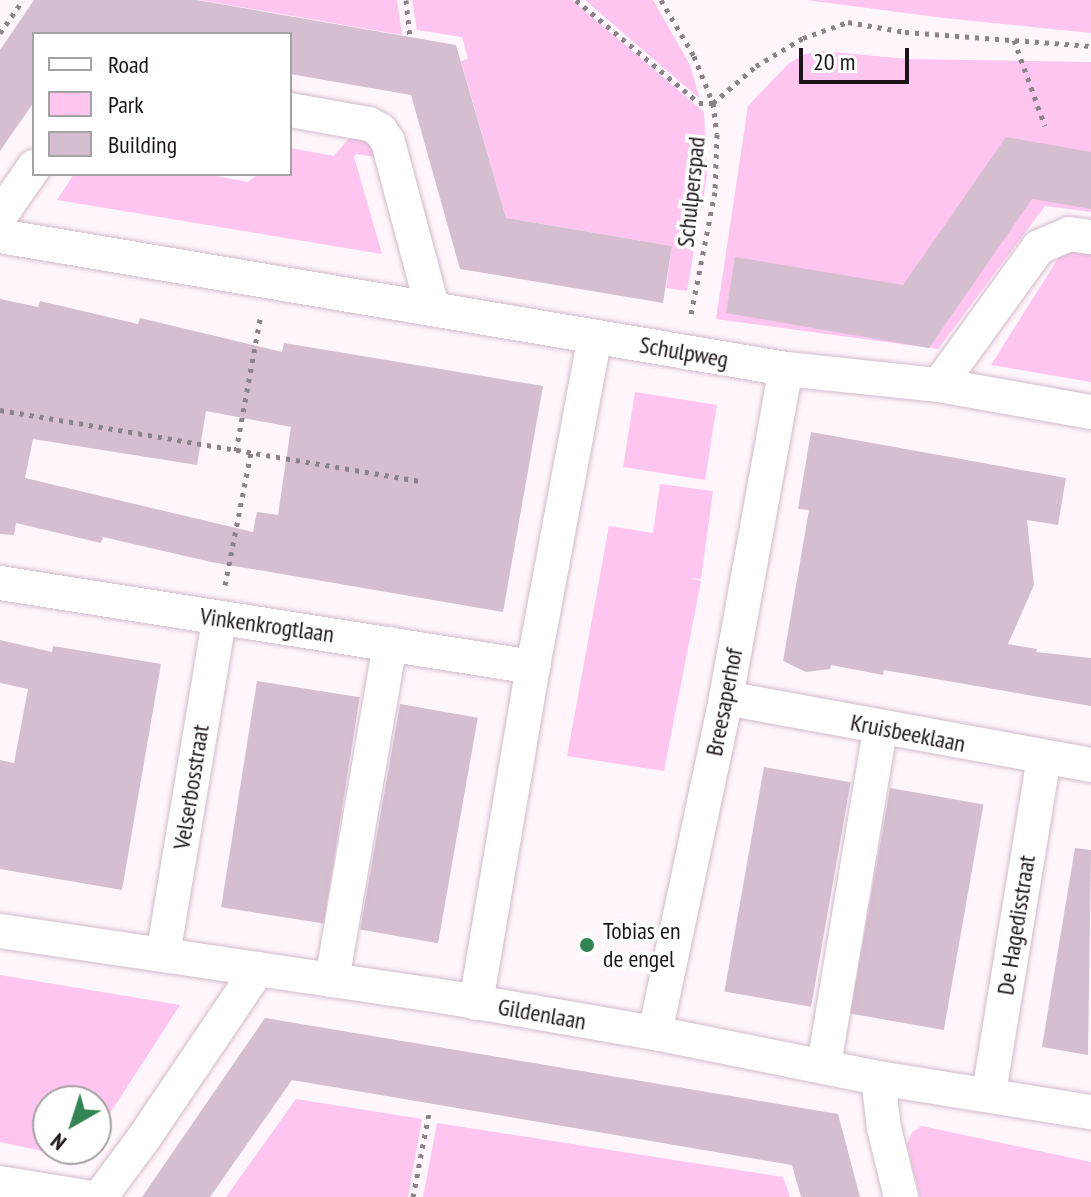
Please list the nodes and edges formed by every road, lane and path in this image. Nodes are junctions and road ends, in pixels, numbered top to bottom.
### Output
1 (23, 0) edge
2 (406, 0) edge
3 (576, 0) edge
4 (661, 0) edge
5 (0, 33) edge
6 (410, 37) dead end
7 (1014, 40) junction
8 (1091, 46) edge
9 (713, 103) junction
10 (292, 110) edge
11 (1045, 126) dead end
12 (32, 170) edge
13 (0, 216) edge
14 (0, 236) edge
15 (1091, 237) edge
16 (279, 283) junction
17 (432, 306) junction
18 (595, 337) junction
19 (680, 350) junction
20 (786, 369) junction
21 (939, 385) junction
22 (0, 410) edge
23 (1091, 412) edge
24 (236, 451) junction
25 (251, 453) junction
26 (418, 481) dead end
27 (0, 583) edge
28 (219, 619) junction
29 (390, 644) junction
30 (533, 667) junction
31 (726, 698) junction
32 (880, 729) junction
33 (1044, 758) junction
34 (1091, 765) edge
35 (0, 931) edge
36 (163, 955) junction
37 (258, 969) junction
38 (332, 980) junction
39 (476, 1003) junction
40 (655, 1033) junction
41 (824, 1065) junction
42 (878, 1078) junction
43 (989, 1093) junction
44 (1091, 1112) edge
45 (429, 1113) dead end
46 (0, 1183) edge
47 (86, 1197) edge
48 (100, 1197) edge
49 (413, 1197) edge
50 (901, 1197) edge

1 - 5 path
2 - 6 path
3 - 9 path
4 - 9 path, Schulperspad
7 - 8 path
7 - 9 path
7 - 11 path
9 - 19 path, Schulperspad
10 - 17 street
12 - 13 street
14 - 16 street, Schulpweg
15 - 21 street
16 - 17 street, Schulpweg
16 - 24 path
17 - 18 street, Schulpweg
18 - 19 street, Schulpweg
18 - 30 street
19 - 20 street, Schulpweg
20 - 21 street, Schulpweg
20 - 31 street, Breesaperhof
21 - 23 street, Schulpweg
22 - 24 path
24 - 25 path
25 - 26 path
25 - 28 path
27 - 28 street, Vinkenkrogtlaan
28 - 29 street, Vinkenkrogtlaan
28 - 36 street, Velserbosstraat
29 - 30 street, Vinkenkrogtlaan
29 - 38 street
30 - 39 street
31 - 32 street, Kruisbeeklaan
31 - 40 street, Breesaperhof
32 - 33 street, Kruisbeeklaan
32 - 41 street
33 - 34 street, Kruisbeeklaan
33 - 43 street, De Hagedisstraat
35 - 36 street, Gildenlaan
36 - 37 street, Gildenlaan
37 - 38 street, Gildenlaan
37 - 48 street
38 - 39 street, Gildenlaan
39 - 40 street, Gildenlaan
40 - 41 street, Gildenlaan
41 - 42 street, Gildenlaan
42 - 43 street, Gildenlaan
42 - 50 street
43 - 44 street, Gildenlaan
45 - 49 path
46 - 47 street

